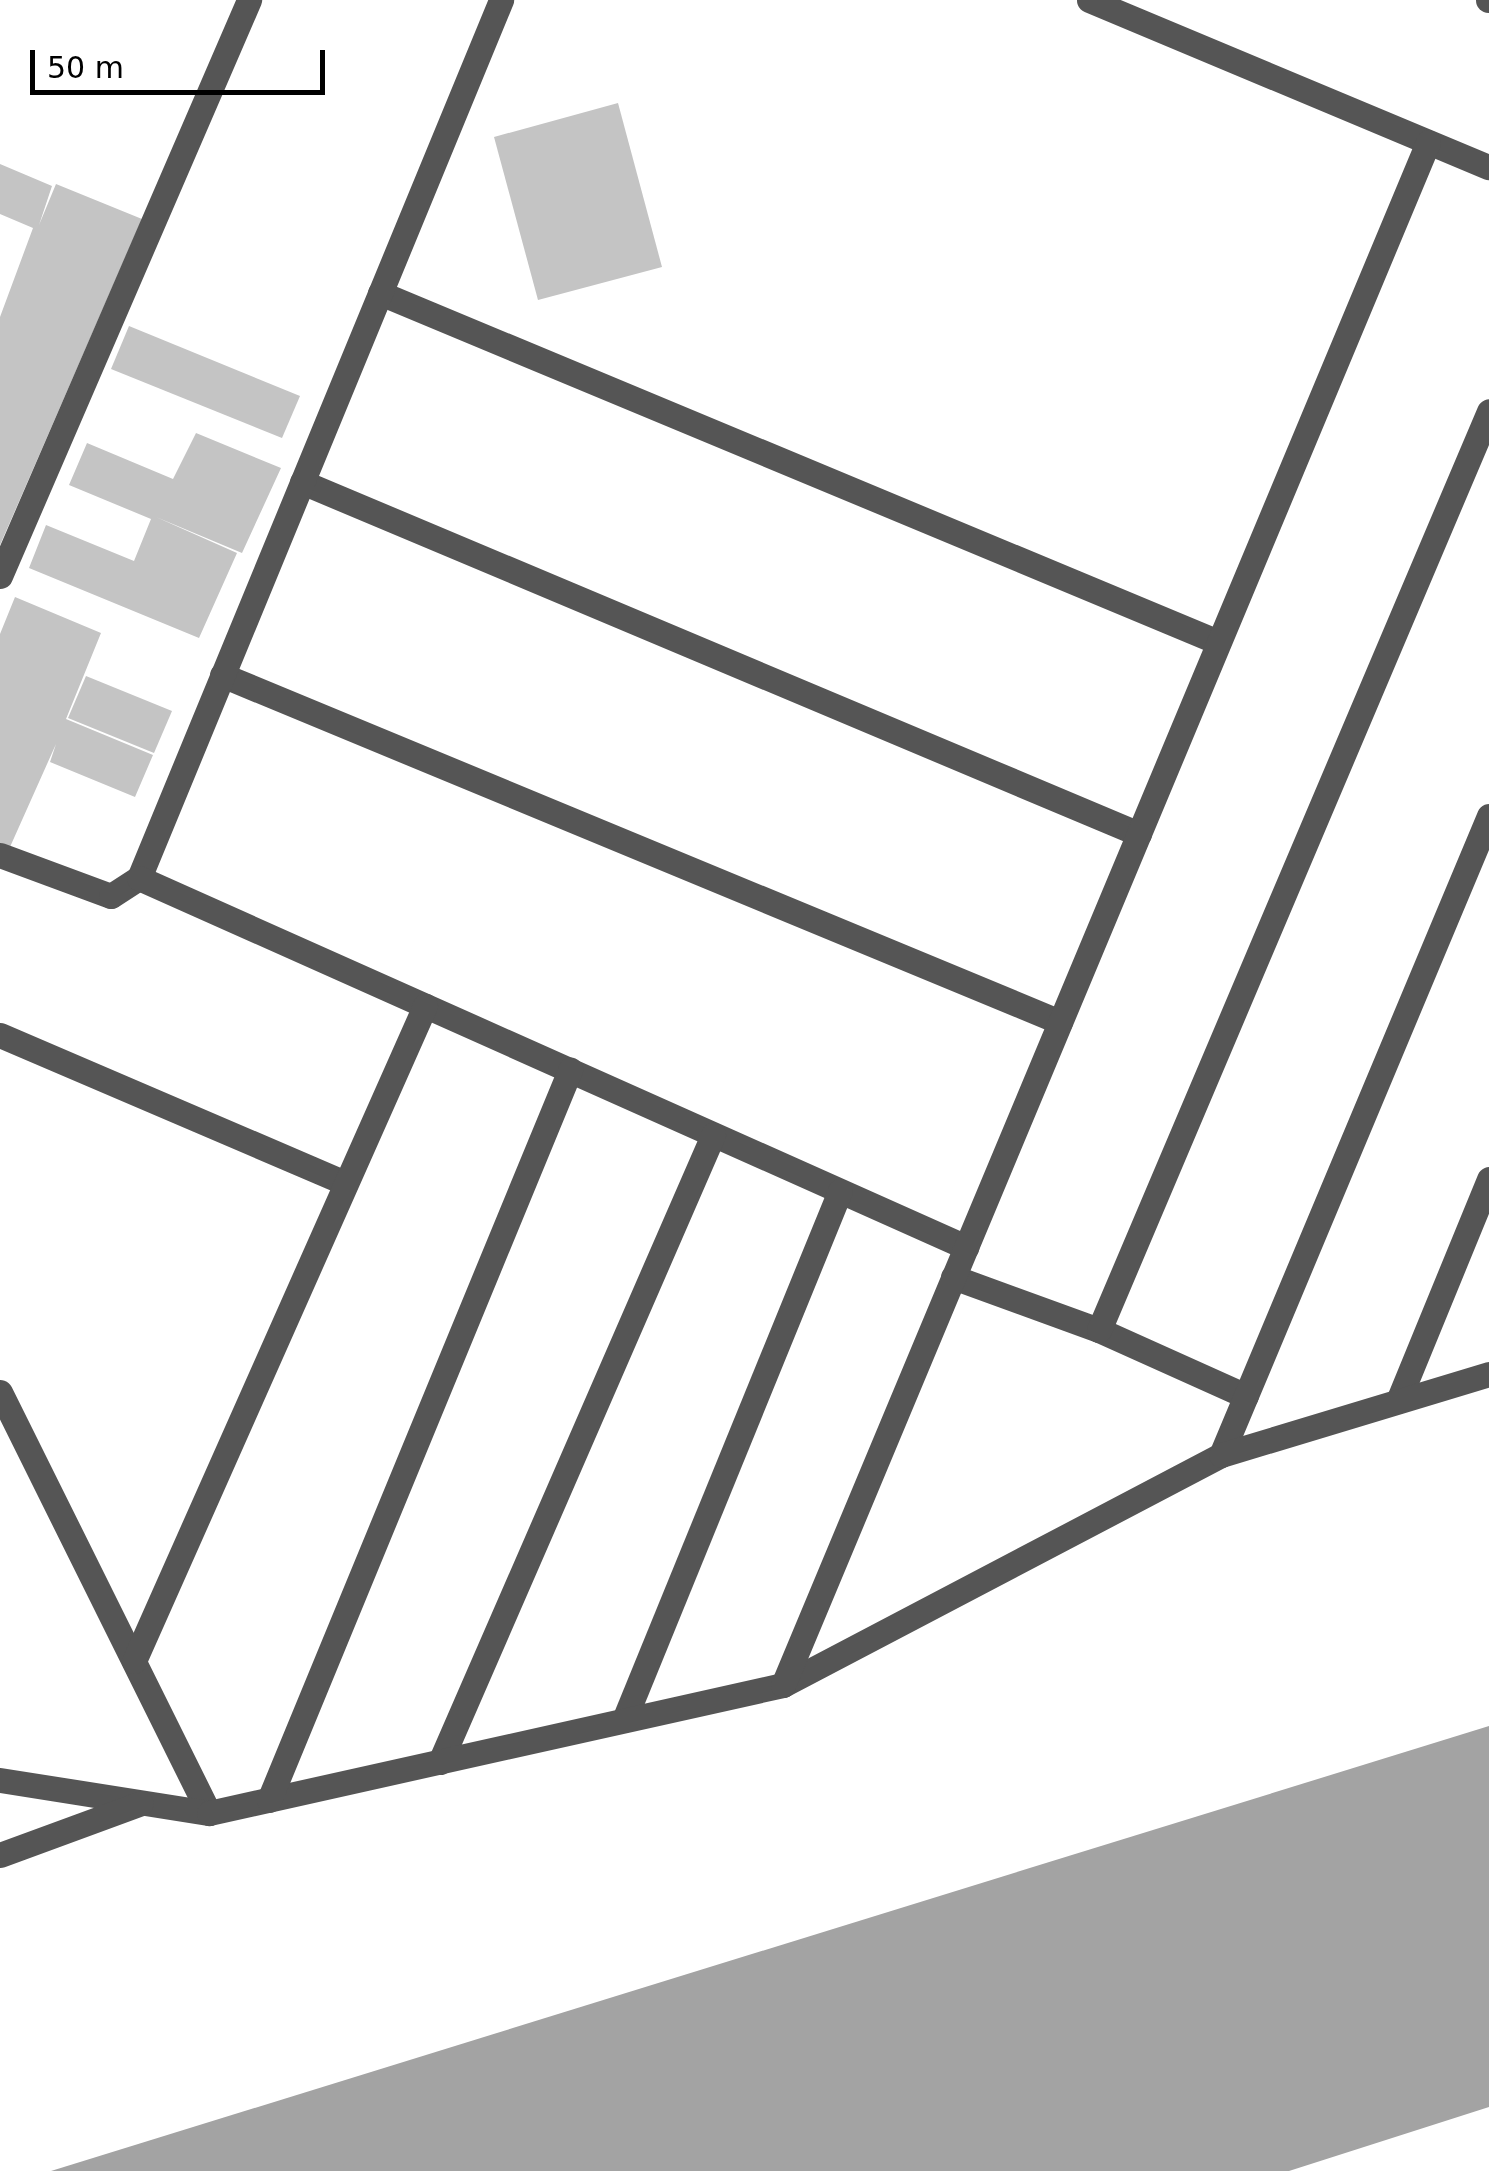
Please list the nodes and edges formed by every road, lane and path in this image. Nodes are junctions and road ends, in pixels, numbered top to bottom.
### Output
1 (249, 0) edge
2 (502, 0) edge
3 (1090, 0) edge
4 (1428, 142) junction
5 (1489, 167) edge
6 (380, 293) junction
7 (1489, 412) edge
8 (302, 482) junction
9 (0, 576) edge
10 (1218, 642) junction
11 (222, 676) junction
12 (1489, 816) edge
13 (1139, 834) junction
14 (0, 854) edge
15 (139, 878) junction
16 (425, 1006) junction
17 (1060, 1022) junction
18 (0, 1034) edge
19 (570, 1070) junction
20 (713, 1134) junction
21 (1489, 1179) edge
22 (346, 1183) junction
23 (840, 1191) junction
24 (966, 1247) junction
25 (953, 1277) junction
26 (1099, 1330) junction
27 (1489, 1374) edge
28 (0, 1392) edge
29 (1246, 1396) junction
30 (1398, 1401) junction
31 (1221, 1455) junction
32 (134, 1661) junction
33 (783, 1684) junction
34 (624, 1720) junction
35 (440, 1762) junction
36 (0, 1780) edge
37 (269, 1800) junction
38 (143, 1802) junction
39 (209, 1813) junction
40 (0, 1855) edge

1 - 9 street
2 - 6 street
3 - 4 street
4 - 5 street
4 - 10 street
6 - 8 street
6 - 10 street
7 - 26 street
8 - 11 street
8 - 13 street
10 - 13 street
11 - 15 street
11 - 17 street
12 - 29 street
13 - 17 street
14 - 15 street
15 - 16 street
16 - 19 street
16 - 22 street
17 - 24 street
18 - 22 street
19 - 20 street
19 - 37 street
20 - 23 street
20 - 35 street
21 - 30 street
22 - 32 street
23 - 24 street
23 - 34 street
24 - 25 street
25 - 26 street
25 - 33 street
26 - 29 street
27 - 30 street
28 - 32 street
29 - 31 street
30 - 31 street
31 - 33 street
32 - 39 street
33 - 34 street
34 - 35 street
35 - 37 street
36 - 38 street
37 - 39 street
38 - 39 street
38 - 40 street

